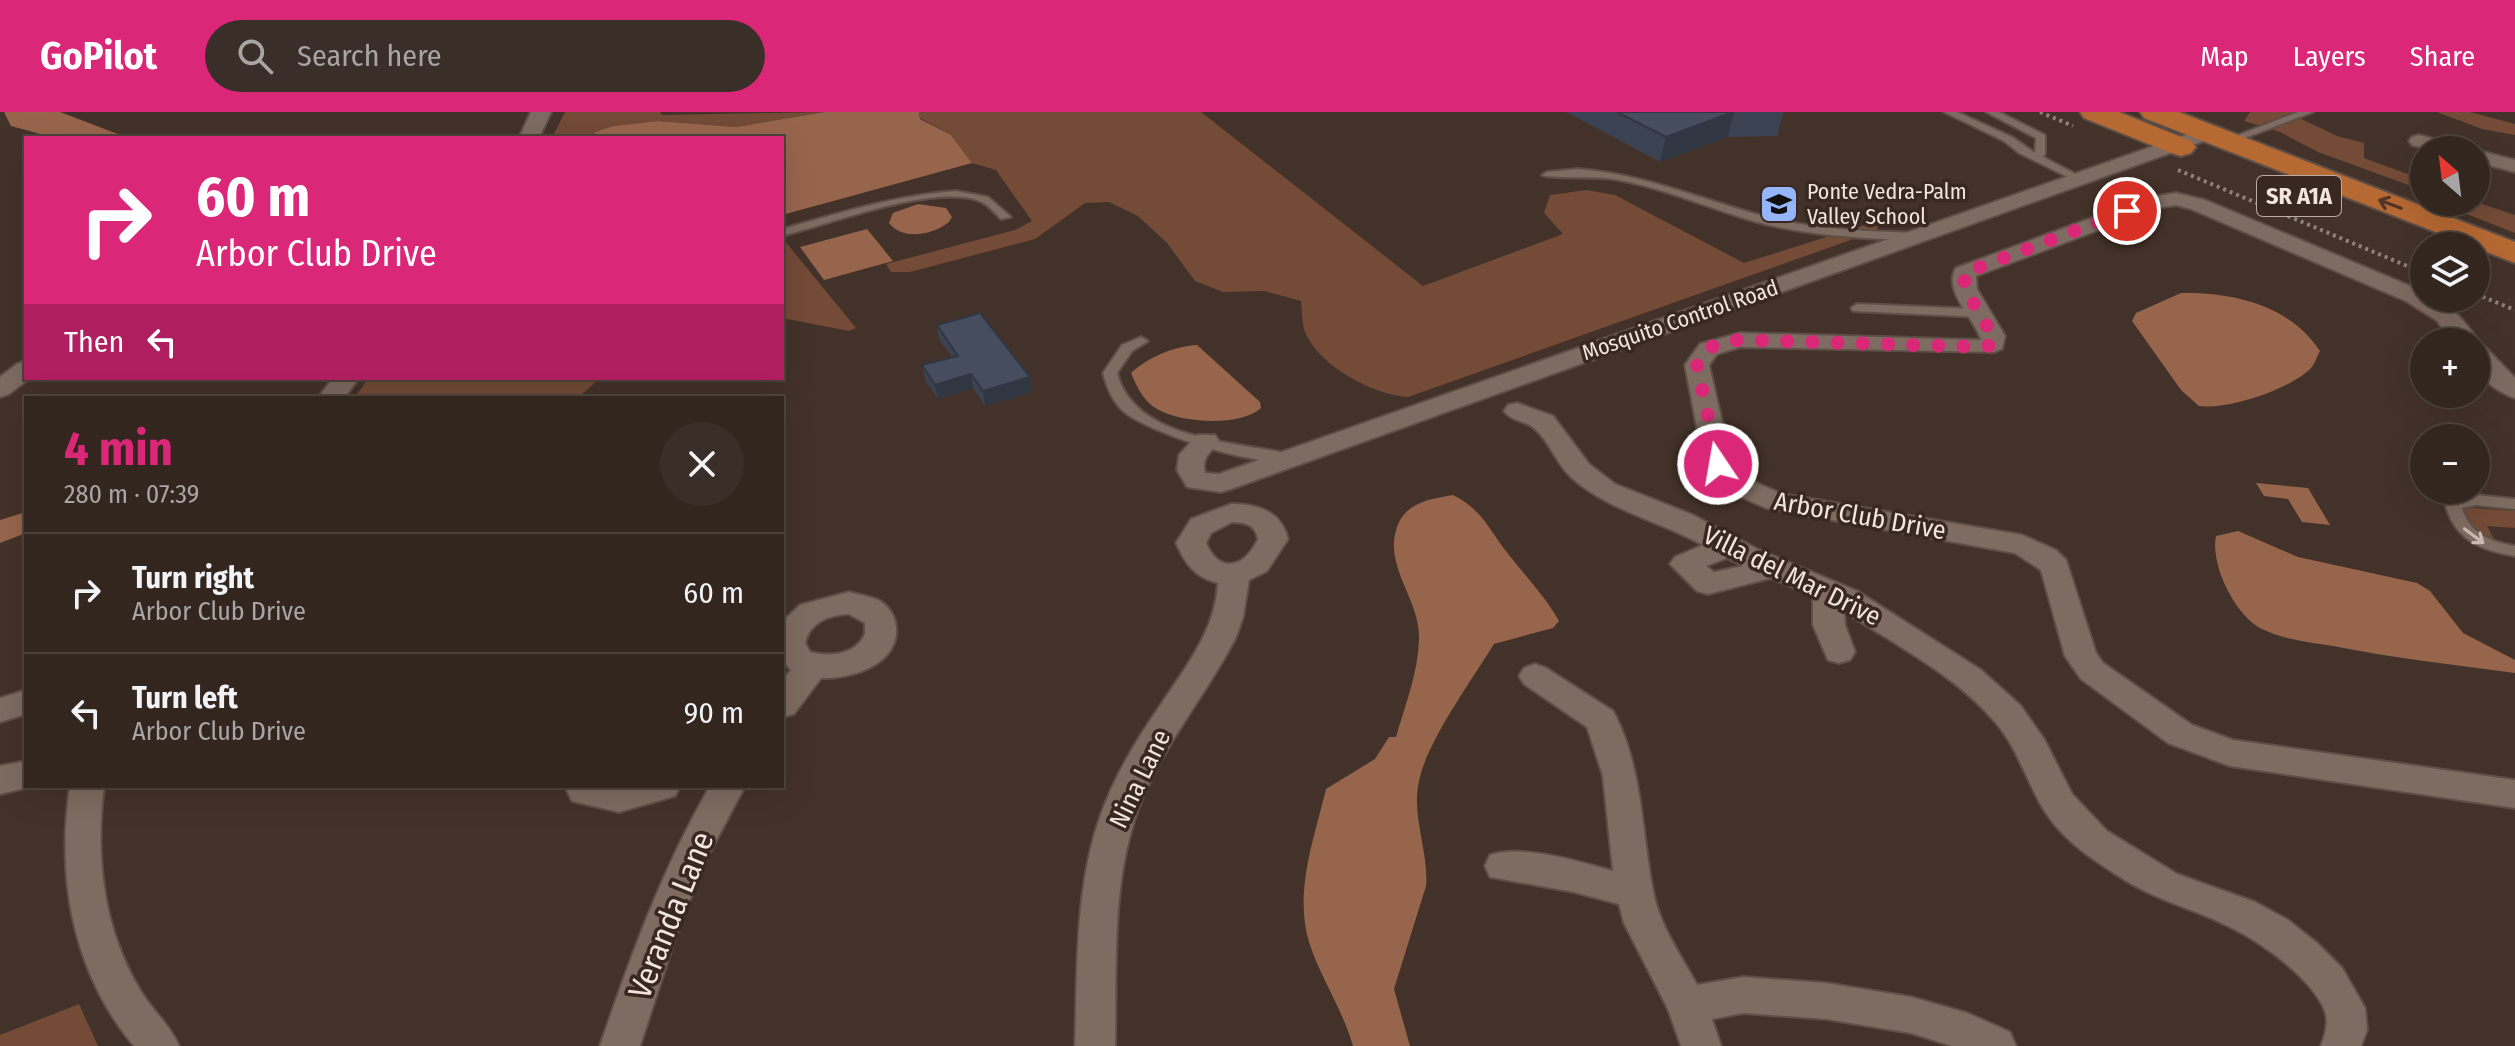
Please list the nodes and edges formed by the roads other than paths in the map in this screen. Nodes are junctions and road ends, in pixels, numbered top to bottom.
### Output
1 (541, 112) edge
2 (1949, 112) edge
3 (1991, 112) edge
4 (2154, 112) edge
5 (2308, 112) edge
6 (2087, 120) edge
7 (530, 136) edge
8 (2218, 137) junction
9 (2175, 145) junction
10 (2035, 157) junction
11 (2490, 160) edge
12 (2515, 166) edge
13 (1547, 175) dead end
14 (2080, 179) junction
15 (1005, 217) dead end
16 (784, 232) edge
17 (1916, 237) junction
18 (2410, 240) edge
19 (2515, 253) edge
20 (2490, 273) edge
21 (2515, 283) edge
22 (1857, 308) dead end
23 (1980, 313) junction
24 (2455, 328) edge
25 (1141, 341) dead end
26 (0, 359) edge
27 (24, 360) edge
28 (2490, 368) edge
29 (24, 371) edge
30 (0, 389) edge
31 (2515, 390) edge
32 (1517, 411) dead end
33 (1206, 441) junction
34 (1289, 458) junction
35 (2515, 504) edge
36 (1727, 546) junction
37 (2515, 551) edge
38 (1771, 566) junction
39 (1234, 575) dead end
40 (1828, 589) junction
41 (1839, 652) dead end
42 (812, 666) dead end
43 (1535, 676) dead end
44 (784, 702) edge
45 (24, 703) edge
46 (0, 710) edge
47 (24, 775) edge
48 (0, 780) edge
49 (87, 788) edge
50 (583, 788) edge
51 (656, 788) edge
52 (727, 788) edge
53 (2515, 794) edge
54 (1503, 866) dead end
55 (1634, 892) junction
56 (1687, 1005) junction
57 (159, 1046) edge
58 (620, 1046) edge
59 (1095, 1046) edge
60 (1701, 1046) edge
61 (1996, 1046) edge
62 (2341, 1046) edge

1 - 7 street
2 - 10 lane
3 - 10 lane
4 - 8 main road, SR A1A
5 - 8 lane
6 - 9 main road, SR A1A
8 - 9 street, Mosquito Control Road
19 -> 8 main road, SR A1A
9 - 14 street, Mosquito Control Road
9 - 18 main road, SR A1A
10 - 14 lane
11 - 12 street
13 - 17 lane
14 - 17 street, Mosquito Control Road
15 - 16 lane
17 - 34 street, Mosquito Control Road
20 - 21 main road
22 - 23 lane
23 - 24 street, Arbor Club Drive
23 - 53 street, Arbor Club Drive
25 - 33 lane
26 - 27 street
28 - 31 street
29 - 30 street
32 - 36 street, Villa del Mar Drive
33 - 34 lane
33 - 34 street, Mosquito Control Road
35 -> 37 lane
36 - 38 street, Villa del Mar Drive
36 - 38 street
38 - 40 street, Villa del Mar Drive
39 - 59 street, Nina Lane
40 - 41 street
40 - 62 street, Villa del Mar Drive
42 - 44 street
43 - 55 street
45 - 46 street
47 - 48 street
49 - 57 street
50 - 51 street
52 - 58 street, Veranda Lane
54 - 55 street
55 - 56 street
56 - 60 street
56 - 61 street

